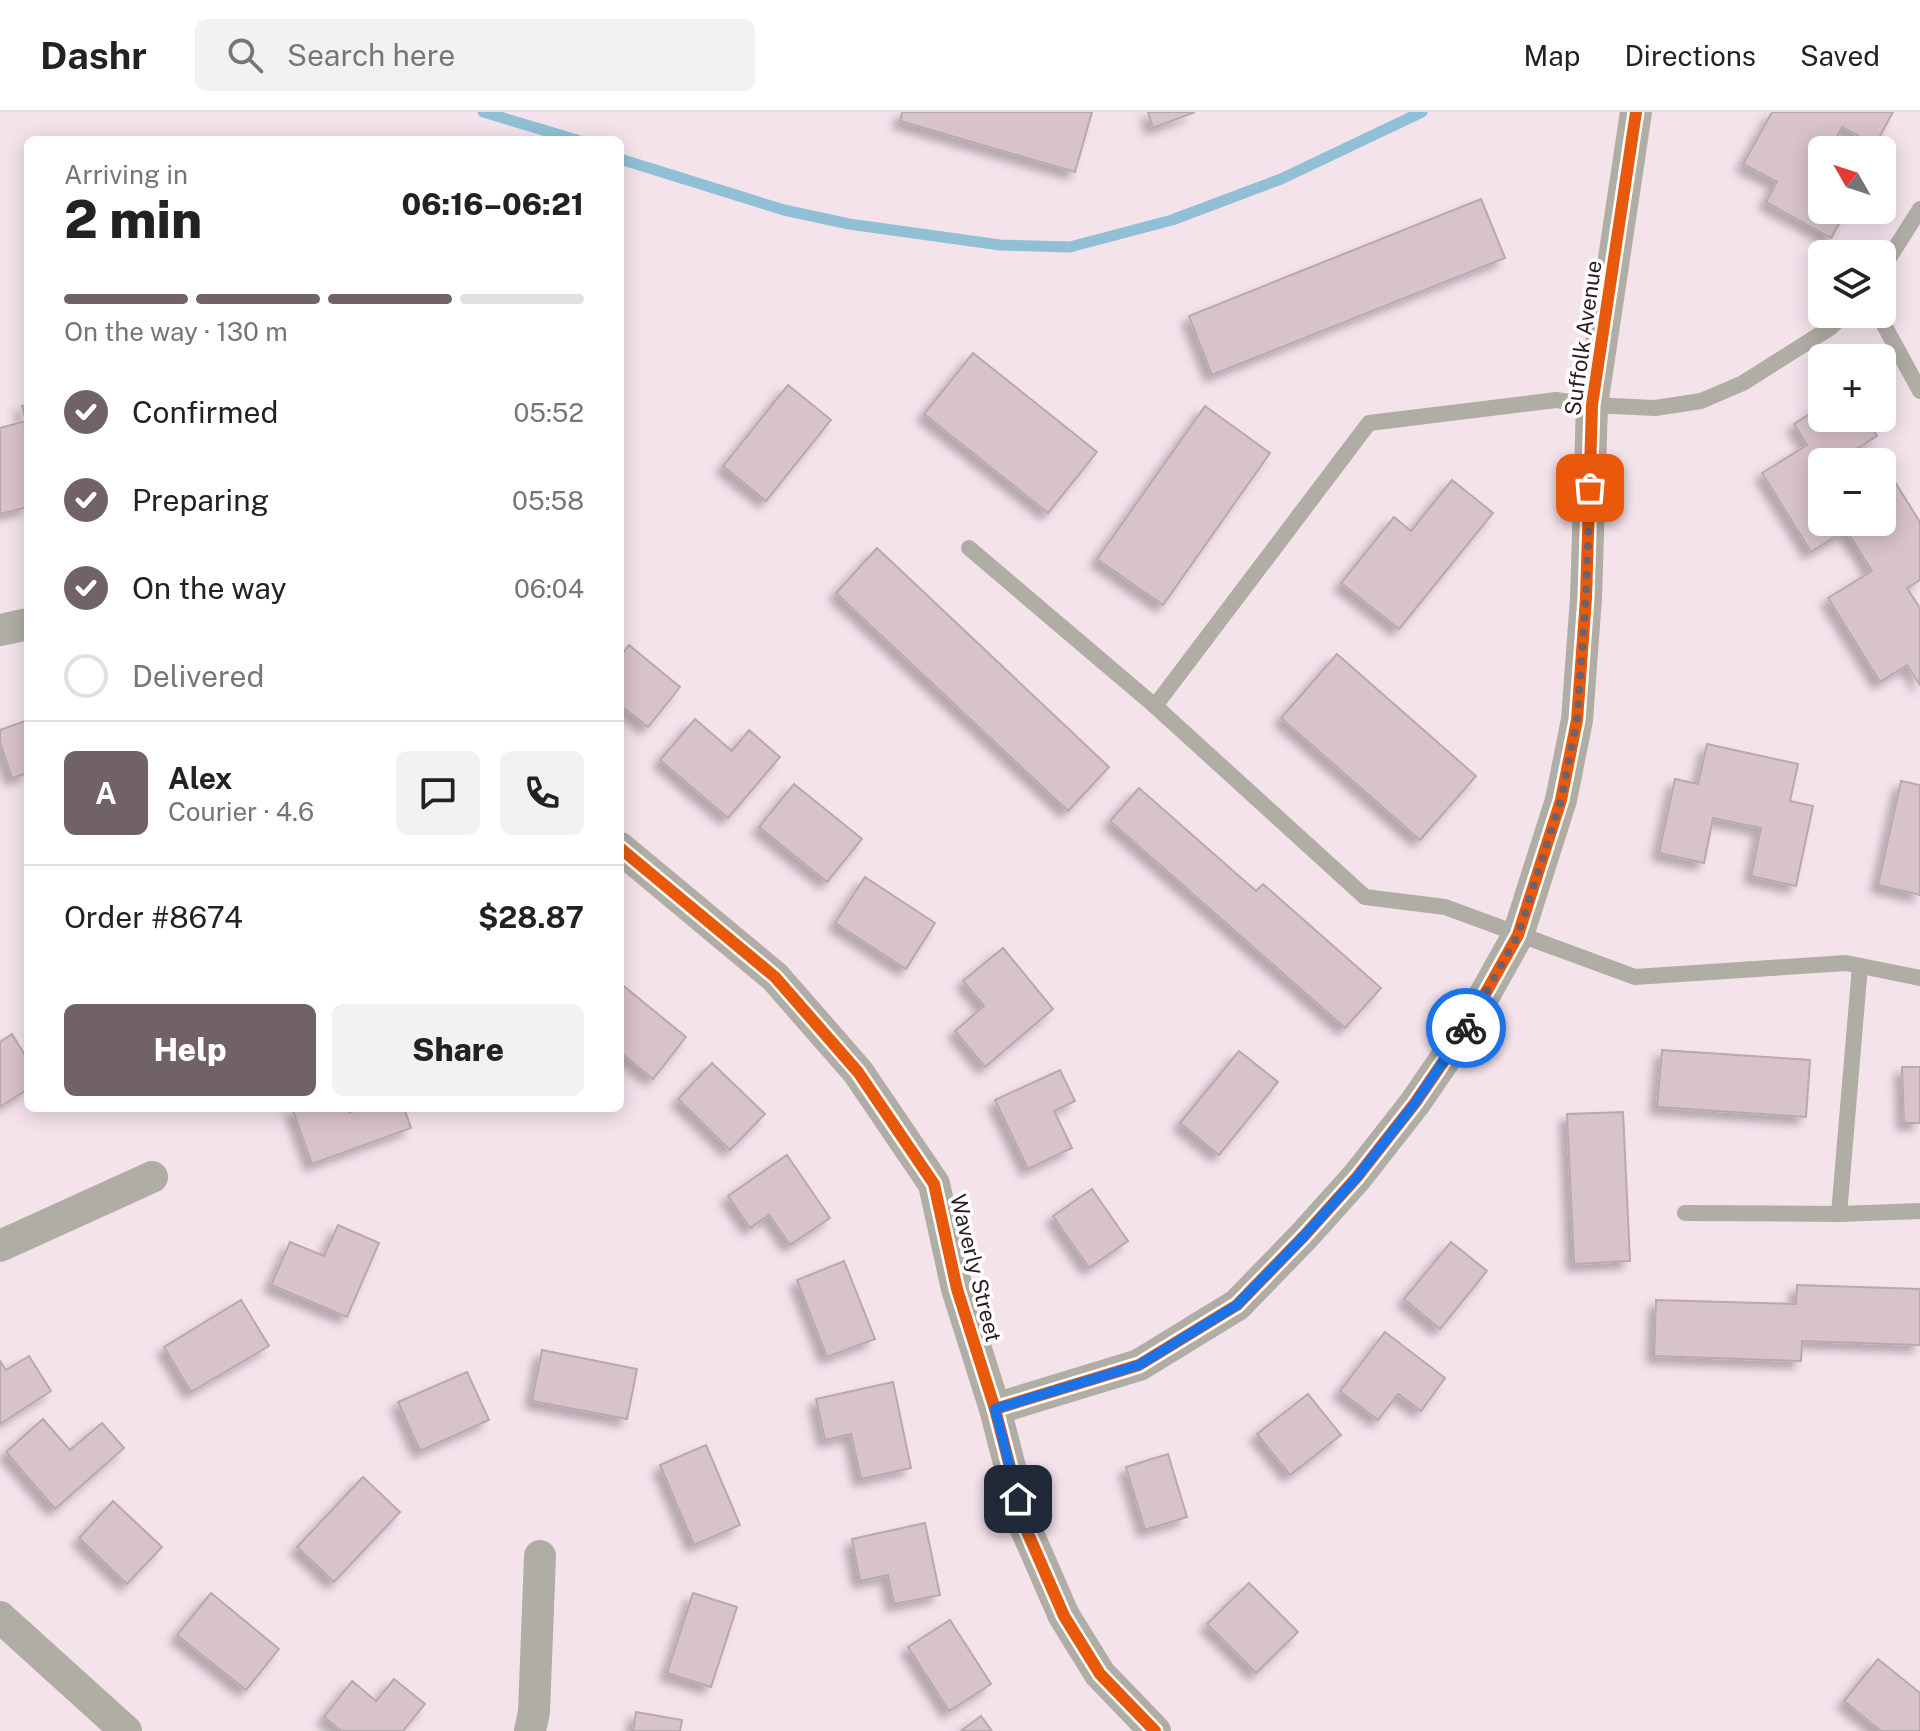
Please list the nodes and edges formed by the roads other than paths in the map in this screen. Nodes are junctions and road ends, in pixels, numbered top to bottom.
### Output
1 (1636, 112) edge
2 (1920, 209) edge
3 (1896, 247) edge
4 (1830, 328) edge
5 (1886, 328) edge
6 (1920, 391) edge
7 (1592, 405) junction
8 (969, 548) dead end
9 (24, 625) edge
10 (0, 630) edge
11 (1155, 706) junction
12 (624, 851) edge
13 (1518, 935) junction
14 (1860, 966) junction
15 (1920, 978) edge
16 (152, 1177) dead end
17 (1920, 1211) edge
18 (1685, 1213) dead end
19 (1839, 1214) junction
20 (0, 1246) edge
21 (995, 1409) junction
22 (540, 1556) dead end
23 (0, 1617) edge
24 (126, 1731) edge
25 (530, 1731) edge
26 (1155, 1731) edge

1 - 7 street, Suffolk Avenue
2 - 3 lane
4 - 7 lane
5 - 6 lane
7 - 11 lane
7 - 13 street, Suffolk Avenue
8 - 11 lane
9 - 10 street
11 - 13 lane
12 - 21 street, Waverly Street
13 - 14 lane
13 - 21 street, Suffolk Avenue
14 - 15 lane
14 - 19 lane
16 - 20 street
17 - 19 lane
18 - 19 lane
21 - 26 street, Waverly Street
22 - 25 street
23 - 24 street

